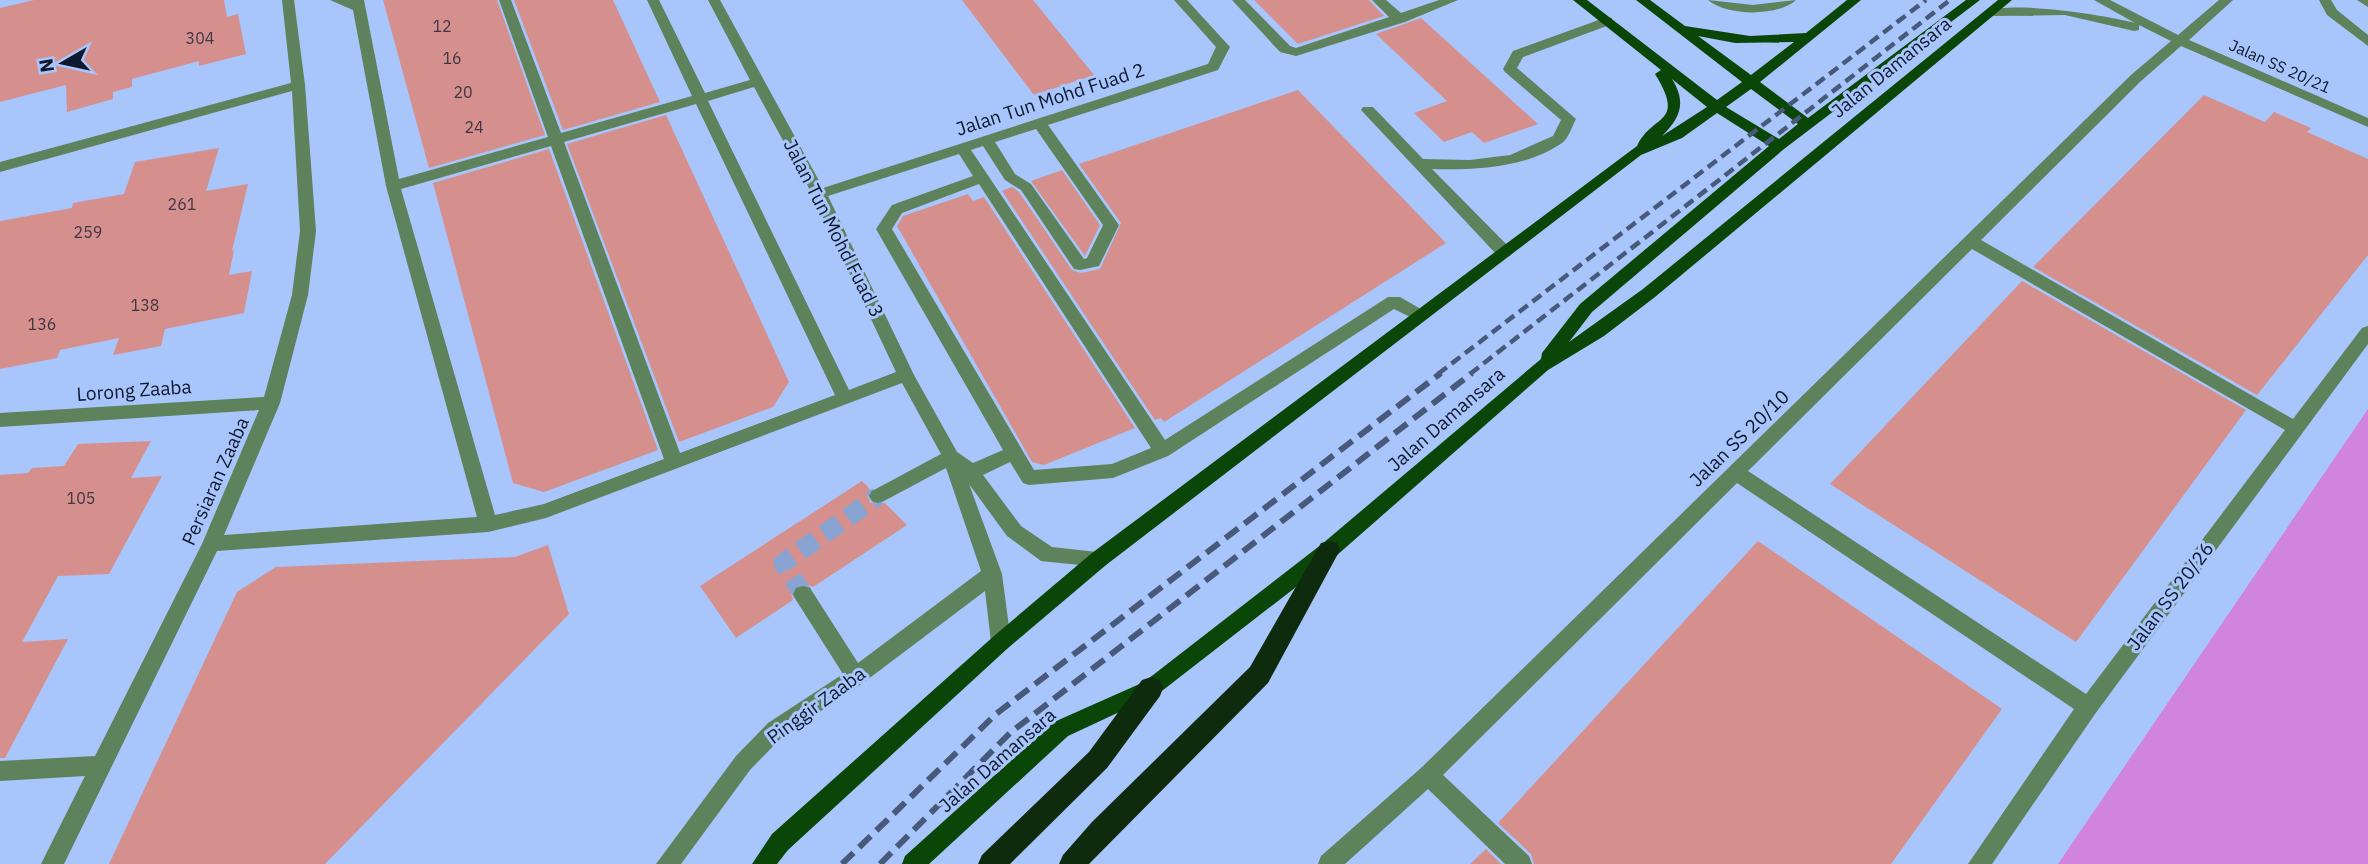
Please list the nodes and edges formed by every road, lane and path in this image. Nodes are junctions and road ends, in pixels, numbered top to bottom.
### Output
1 (288, 0) edge
2 (336, 0) edge
3 (505, 0) edge
4 (653, 0) edge
5 (715, 0) edge
6 (1180, 0) edge
7 (1238, 0) edge
8 (1378, 0) edge
9 (1452, 0) edge
10 (1579, 0) edge
11 (1642, 0) edge
12 (1714, 0) edge
13 (1790, 0) edge
14 (1855, 0) edge
15 (1974, 0) edge
16 (2006, 0) edge
17 (2100, 0) edge
18 (2227, 0) edge
19 (2325, 0) edge
20 (2363, 0) edge
21 (2368, 3) edge
22 (358, 4) edge
23 (1993, 12) junction
24 (1399, 19) junction
25 (1607, 21) junction
26 (1673, 23) junction
27 (1812, 36) junction
28 (2178, 40) junction
29 (2368, 42) edge
30 (1653, 60) junction
31 (758, 82) junction
32 (1750, 83) junction
33 (298, 85) junction
34 (700, 98) junction
35 (1715, 106) junction
36 (1368, 110) dead end
37 (1040, 123) junction
38 (2368, 123) edge
39 (1807, 124) junction
40 (556, 139) junction
41 (986, 140) junction
42 (1779, 146) junction
43 (962, 148) junction
44 (1636, 152) junction
45 (1419, 164) junction
46 (0, 167) edge
47 (982, 178) junction
48 (393, 186) junction
49 (818, 194) junction
50 (1970, 241) junction
51 (1504, 252) junction
52 (1420, 316) junction
53 (2368, 332) edge
54 (1542, 366) junction
55 (906, 374) junction
56 (845, 398) junction
57 (271, 403) junction
58 (0, 420) edge
59 (2295, 428) junction
60 (1162, 451) junction
61 (1013, 453) junction
62 (951, 457) junction
63 (674, 461) junction
64 (971, 472) junction
65 (1735, 472) junction
66 (878, 496) tunnel mouth
67 (488, 524) junction
68 (211, 544) junction
69 (1329, 550) junction
70 (1099, 559) junction
71 (992, 574) junction
72 (803, 594) tunnel mouth
73 (1002, 642) junction
74 (856, 677) junction
75 (1151, 688) junction
76 (2088, 707) junction
77 (102, 765) junction
78 (0, 771) edge
79 (1428, 775) junction
80 (52, 864) edge
81 (667, 864) edge
82 (763, 864) edge
83 (913, 864) edge
84 (991, 864) edge
85 (1072, 864) edge
86 (1329, 864) edge
87 (1521, 864) edge
88 (1979, 864) edge

1 - 33 street, Persiaran Zaaba
2 - 22 street
3 - 40 street
4 - 34 street
5 - 31 street, Jalan Tun Mohd Fuad 3
6 - 37 street, Jalan Tun Mohd Fuad 2
7 - 24 street
8 - 24 street
9 - 24 street
10 - 25 main road
11 - 26 main road
12 - 13 street
14 - 27 main road
15 - 39 main road
16 - 23 main road, Jalan Damansara
17 - 28 street, Jalan SS 20/21
18 - 28 street, Jalan SS 20/10
19 - 29 street
20 - 21 street
22 - 48 street
23 - 28 street, Jalan SS 20/21
23 - 54 main road, Jalan Damansara
25 - 30 main road
25 - 45 street
26 - 27 main road
26 - 32 main road
27 - 32 main road
28 - 38 street, Jalan SS 20/21
28 - 50 street, Jalan SS 20/10
30 - 35 main road
30 - 44 main road
31 - 34 street
31 - 49 street, Jalan Tun Mohd Fuad 3
32 - 35 main road
32 - 39 main road
33 - 46 street
33 - 57 street, Persiaran Zaaba
34 - 40 street
34 - 56 street
35 - 42 main road
35 - 44 main road
36 - 45 street
37 - 41 street, Jalan Tun Mohd Fuad 2
37 - 41 street
39 - 42 main road
40 - 48 street
40 - 63 street
41 - 43 street, Jalan Tun Mohd Fuad 2
42 - 54 main road
43 - 47 street
43 - 49 street, Jalan Tun Mohd Fuad 2
44 - 51 main road
45 - 51 street
47 - 60 street
47 - 61 street
48 - 67 street
49 - 55 street, Jalan Tun Mohd Fuad 3
50 - 59 street
50 - 65 street, Jalan SS 20/10
51 - 52 main road
52 - 60 street
52 - 70 main road
53 - 59 street, Jalan SS 20/26
54 - 69 main road, Jalan Damansara
55 - 56 street
55 - 62 street, Jalan Tun Mohd Fuad 3
56 - 63 street
57 - 58 street, Lorong Zaaba
57 - 68 street, Persiaran Zaaba
59 - 76 street, Jalan SS 20/26
60 - 61 street
61 - 64 street
62 - 64 street, Jalan Tun Mohd Fuad 3
62 - 66 street
62 - 71 street, Jalan Tun Mohd Fuad 3
63 - 67 street
64 - 70 street, Jalan Tun Mohd Fuad 3
65 - 76 street
65 - 79 street, Jalan SS 20/10
67 - 68 street
68 - 77 street, Persiaran Zaaba
69 - 75 main road, Jalan Damansara
69 - 85 highway
70 - 73 main road
71 - 73 street, Jalan Tun Mohd Fuad 3
71 - 74 street, Pinggir Zaaba
72 - 74 street
73 - 82 main road
74 - 81 street, Pinggir Zaaba
75 - 83 main road, Jalan Damansara
75 - 84 highway
76 - 88 street, Jalan SS 20/26
77 - 78 street
77 - 80 street, Persiaran Zaaba
79 - 86 street, Jalan SS 20/10
79 - 87 street

